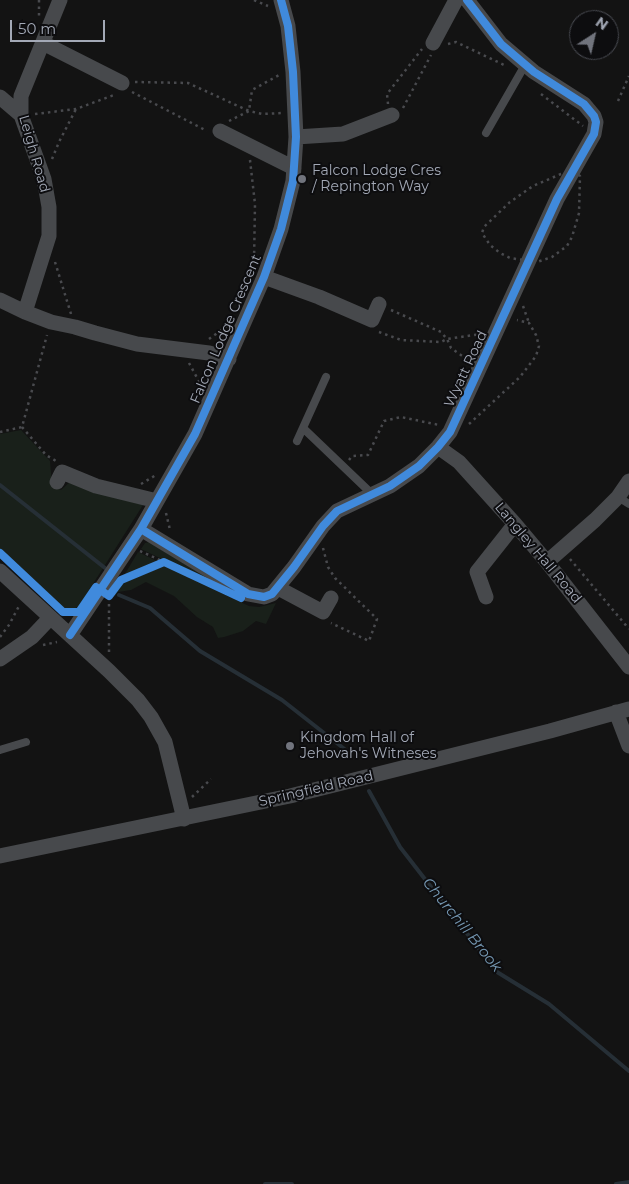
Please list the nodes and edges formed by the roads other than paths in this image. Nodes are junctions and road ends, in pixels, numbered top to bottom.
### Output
1 (60, 0) edge
2 (281, 0) edge
3 (456, 0) edge
4 (467, 0) edge
5 (45, 37) junction
6 (433, 43) dead end
7 (525, 64) junction
8 (128, 85) road end
9 (0, 97) edge
10 (21, 115) junction
11 (392, 115) road end
12 (222, 127) road end
13 (486, 133) dead end
14 (296, 137) junction
15 (294, 168) junction
16 (264, 277) junction
17 (0, 300) edge
18 (379, 304) road end
19 (25, 312) junction
20 (229, 359) junction
21 (326, 377) dead end
22 (303, 428) junction
23 (297, 441) dead end
24 (438, 447) junction
25 (60, 477) road end
26 (629, 480) edge
27 (372, 494) junction
28 (160, 496) junction
29 (624, 500) edge
30 (515, 524) junction
31 (141, 529) junction
32 (547, 562) junction
33 (0, 572) edge
34 (278, 588) junction
35 (486, 596) dead end
36 (331, 598) dead end
37 (50, 618) junction
38 (70, 636) junction
39 (0, 659) edge
40 (629, 667) edge
41 (623, 710) edge
42 (26, 742) dead end
43 (629, 746) edge
44 (0, 750) edge
45 (183, 813) junction
46 (0, 856) edge

1 - 5 street, Leigh Road
2 - 14 street, Falcon Lodge Crescent
3 - 6 street
4 - 7 street, Wyatt Road
5 - 8 street
5 - 10 street, Leigh Road
7 - 13 lane
7 - 24 street, Wyatt Road
9 - 10 street
10 - 19 street, Leigh Road
11 - 14 street
12 - 15 street
14 - 15 street, Falcon Lodge Crescent
15 - 16 street, Falcon Lodge Crescent
16 - 18 street
16 - 20 street, Falcon Lodge Crescent
17 - 19 street
19 - 20 street
20 - 28 street, Falcon Lodge Crescent
21 - 22 lane
22 - 23 lane
22 - 27 lane
24 - 27 street, Wyatt Road
24 - 30 street, Langley Hall Road
25 - 28 street
26 - 29 street
27 - 34 street, Wyatt Road
28 - 31 street, Falcon Lodge Crescent
29 - 32 street
30 - 32 street, Langley Hall Road
30 - 35 street
31 - 34 street
31 - 38 street, Falcon Lodge Crescent
32 - 40 street, Langley Hall Road
33 - 37 street
34 - 36 street
37 - 38 street
37 - 39 street
38 - 45 street
41 - 43 street
41 - 45 street, Springfield Road
42 - 44 lane
45 - 46 street, Springfield Road

